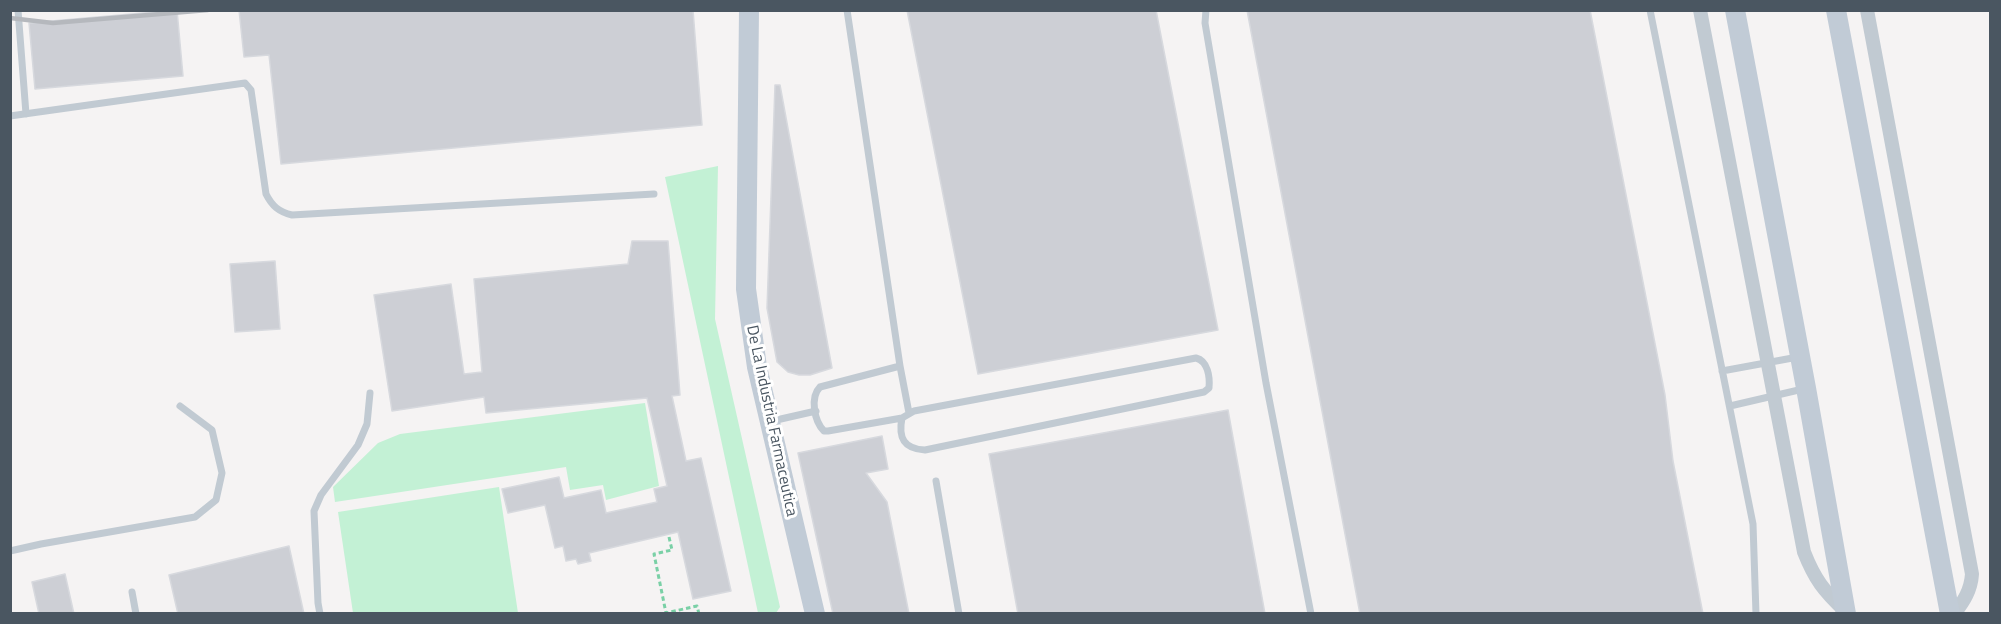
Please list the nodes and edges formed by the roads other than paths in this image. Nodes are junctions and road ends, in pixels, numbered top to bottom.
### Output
1 (18, 10) edge
2 (749, 10) edge
3 (847, 10) edge
4 (1206, 10) edge
5 (1650, 10) edge
6 (1700, 10) edge
7 (1735, 10) edge
8 (1836, 10) edge
9 (1867, 10) edge
10 (26, 114) junction
11 (10, 116) edge
12 (654, 194) dead end
13 (1800, 357) junction
14 (1768, 363) junction
15 (900, 366) junction
16 (1722, 371) junction
17 (1806, 388) junction
18 (370, 393) dead end
19 (1773, 395) junction
20 (180, 406) dead end
21 (1730, 406) junction
22 (816, 411) junction
23 (909, 413) junction
24 (902, 418) junction
25 (770, 422) junction
26 (936, 481) dead end
27 (10, 551) edge
28 (132, 592) dead end
29 (1846, 613) edge
30 (136, 614) edge
31 (320, 614) edge
32 (815, 614) edge
33 (959, 614) edge
34 (1311, 614) edge
35 (1756, 614) edge
36 (1952, 614) edge

1 - 10 lane
2 - 25 main road, De La Industria Farmaceutica
3 - 15 lane
4 - 34 lane
5 - 16 lane
6 - 14 street
7 - 13 main road
8 - 36 main road
9 - 36 street
10 - 11 lane
10 - 12 lane
13 - 14 lane
13 - 17 main road
14 - 16 lane
14 - 19 street
15 - 22 lane
15 - 23 lane
16 - 21 lane
17 - 19 lane
17 - 29 main road
18 - 31 lane
19 - 21 lane
19 - 29 street
20 - 27 lane
21 - 35 lane
22 - 24 lane
22 - 25 lane
23 - 24 lane
23 - 24 lane
25 - 32 main road, De La Industria Farmaceutica
26 - 33 lane
28 - 30 lane

